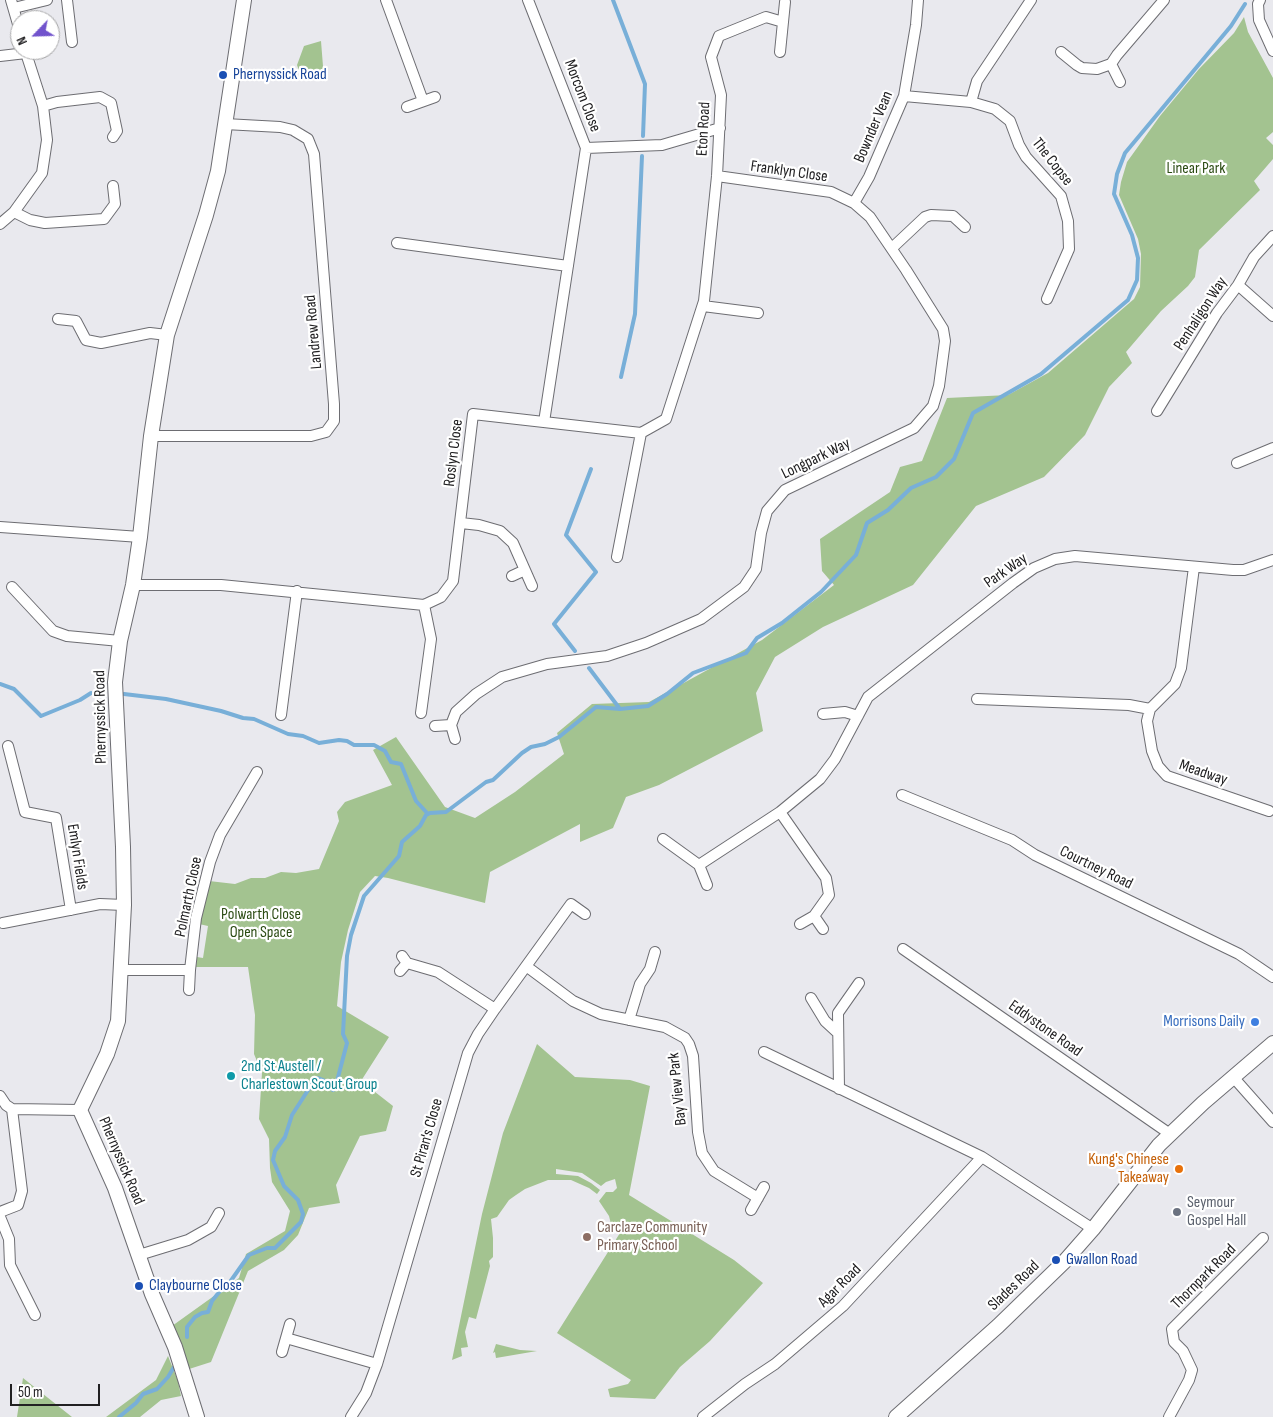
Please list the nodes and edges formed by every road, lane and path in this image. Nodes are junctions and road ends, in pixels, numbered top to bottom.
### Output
1 (47, 0) edge
2 (67, 0) edge
3 (244, 0) edge
4 (386, 0) edge
5 (528, 0) edge
6 (918, 0) edge
7 (1031, 0) edge
8 (1164, 0) edge
9 (1260, 0) edge
10 (785, 2) dead end
11 (13, 4) edge
12 (783, 22) junction
13 (72, 42) dead end
14 (1273, 51) edge
15 (780, 52) dead end
16 (1062, 52) dead end
17 (28, 60) edge
18 (1111, 64) junction
19 (1120, 82) dead end
20 (904, 96) junction
21 (435, 97) dead end
22 (423, 101) junction
23 (971, 102) junction
24 (43, 106) junction
25 (407, 107) dead end
26 (225, 124) junction
27 (720, 128) junction
28 (113, 136) dead end
29 (586, 148) junction
30 (717, 176) junction
31 (113, 186) dead end
32 (854, 203) junction
33 (14, 212) junction
34 (0, 224) edge
35 (965, 227) dead end
36 (1273, 236) edge
37 (397, 243) dead end
38 (892, 248) junction
39 (568, 266) junction
40 (1238, 285) junction
41 (1047, 299) dead end
42 (703, 306) junction
43 (758, 313) dead end
44 (1273, 316) edge
45 (58, 319) dead end
46 (167, 335) junction
47 (1156, 411) dead end
48 (544, 422) junction
49 (641, 433) junction
50 (151, 436) junction
51 (1273, 448) edge
52 (1237, 463) dead end
53 (461, 523) junction
54 (0, 527) edge
55 (140, 537) junction
56 (617, 557) dead end
57 (1273, 560) edge
58 (1194, 567) junction
59 (525, 570) junction
60 (512, 576) dead end
61 (132, 585) junction
62 (532, 586) dead end
63 (12, 587) dead end
64 (297, 591) junction
65 (424, 605) junction
66 (120, 642) junction
67 (977, 699) dead end
68 (1150, 709) junction
69 (421, 713) dead end
70 (281, 714) dead end
71 (822, 714) dead end
72 (858, 716) junction
73 (451, 725) junction
74 (435, 726) dead end
75 (455, 739) dead end
76 (8, 746) dead end
77 (257, 772) dead end
78 (902, 795) dead end
79 (1269, 811) dead end
80 (780, 812) junction
81 (663, 839) dead end
82 (699, 865) junction
83 (707, 885) dead end
84 (124, 905) junction
85 (71, 910) junction
86 (585, 914) dead end
87 (814, 916) junction
88 (3, 923) dead end
89 (800, 924) dead end
90 (823, 929) dead end
91 (903, 949) dead end
92 (655, 952) dead end
93 (403, 964) dead end
94 (526, 966) junction
95 (121, 970) junction
96 (190, 970) junction
97 (1273, 977) edge
98 (859, 983) dead end
99 (189, 990) dead end
100 (811, 998) dead end
101 (495, 1010) junction
102 (630, 1020) junction
103 (838, 1033) junction
104 (1273, 1043) edge
105 (764, 1052) dead end
106 (1234, 1078) junction
107 (839, 1088) junction
108 (0, 1096) edge
109 (12, 1109) junction
110 (80, 1110) junction
111 (1273, 1122) edge
112 (1170, 1134) junction
113 (982, 1157) junction
114 (764, 1187) dead end
115 (758, 1198) junction
116 (751, 1210) dead end
117 (0, 1212) edge
118 (219, 1213) dead end
119 (0, 1217) edge
120 (1093, 1229) junction
121 (1263, 1238) dead end
122 (139, 1255) junction
123 (35, 1315) dead end
124 (290, 1324) dead end
125 (286, 1338) junction
126 (282, 1352) dead end
127 (377, 1364) junction
128 (197, 1417) edge
129 (351, 1417) edge
130 (703, 1417) edge
131 (896, 1417) edge
132 (1169, 1417) edge

1 - 11 street
2 - 13 street
3 - 26 street, Phernyssick Road
4 - 22 street
5 - 29 street, Morcom Close
6 - 20 street, Bownder Vean
7 - 23 street
8 - 18 street
9 - 14 street
10 - 12 street
12 - 15 street
12 - 27 street, Eton Road
16 - 18 street
17 - 24 street
18 - 19 street
20 - 23 street, The Copse
20 - 32 street, Bownder Vean
21 - 22 street
22 - 25 street
23 - 41 street, The Copse
24 - 28 street
24 - 33 street
26 - 46 street, Phernyssick Road
26 - 50 street, Landrew Road
27 - 29 street
27 - 30 street, Eton Road
29 - 39 street, Morcom Close
30 - 32 street, Franklyn Close
30 - 42 street
31 - 33 street
32 - 38 street, Longpark Way
33 - 34 street
35 - 38 street
36 - 40 street, Penhaligon Way
37 - 39 street
38 - 73 street, Longpark Way
39 - 48 street, Morcom Close
40 - 44 street
40 - 47 street, Penhaligon Way
42 - 43 street
42 - 49 street
45 - 46 street
46 - 50 street, Phernyssick Road
48 - 49 street, Roslyn Close
48 - 53 street, Roslyn Close
49 - 56 street
50 - 55 street, Phernyssick Road
51 - 52 street
53 - 59 street
53 - 65 street, Roslyn Close
54 - 55 street
55 - 61 street, Phernyssick Road
57 - 58 street, Park Way
58 - 68 street
58 - 72 street, Park Way
59 - 60 street
59 - 62 street
61 - 64 street
61 - 66 street, Phernyssick Road
63 - 66 street
64 - 65 street
64 - 70 street
65 - 69 street
66 - 84 street, Phernyssick Road
67 - 68 street
68 - 79 street, Meadway
71 - 72 street
72 - 80 street, Park Way
73 - 74 street
73 - 75 street
76 - 85 street, Emlyn Fields
77 - 96 street, Polmarth Close
78 - 97 street, Courtney Road
80 - 82 street, Park Way
80 - 87 street
81 - 82 street
82 - 83 street
84 - 85 street, Emlyn Fields
84 - 95 street, Phernyssick Road
85 - 88 street, Emlyn Fields
86 - 94 street, St Piran's Close
87 - 89 street
87 - 90 street
91 - 112 street, Eddystone Road
92 - 102 street
93 - 101 street
94 - 101 street, St Piran's Close
94 - 102 street, Bay View Park
95 - 96 street
95 - 110 street, Phernyssick Road
96 - 99 street, Polmarth Close
98 - 103 street
100 - 103 street
101 - 127 street, St Piran's Close
102 - 115 street, Bay View Park
103 - 107 street
104 - 106 street, Slades Road
105 - 107 street
106 - 111 street
106 - 112 street, Slades Road
107 - 113 street
108 - 109 street
109 - 110 street
109 - 117 street
110 - 122 street, Phernyssick Road
112 - 120 street, Slades Road
113 - 120 street
113 - 130 street, Agar Road
114 - 115 street
115 - 116 street
118 - 122 street
119 - 123 street
120 - 131 street, Slades Road
121 - 132 street, Thornpark Road
122 - 128 street, Phernyssick Road
124 - 125 street
125 - 126 street
125 - 127 street
127 - 129 street, St Piran's Close

